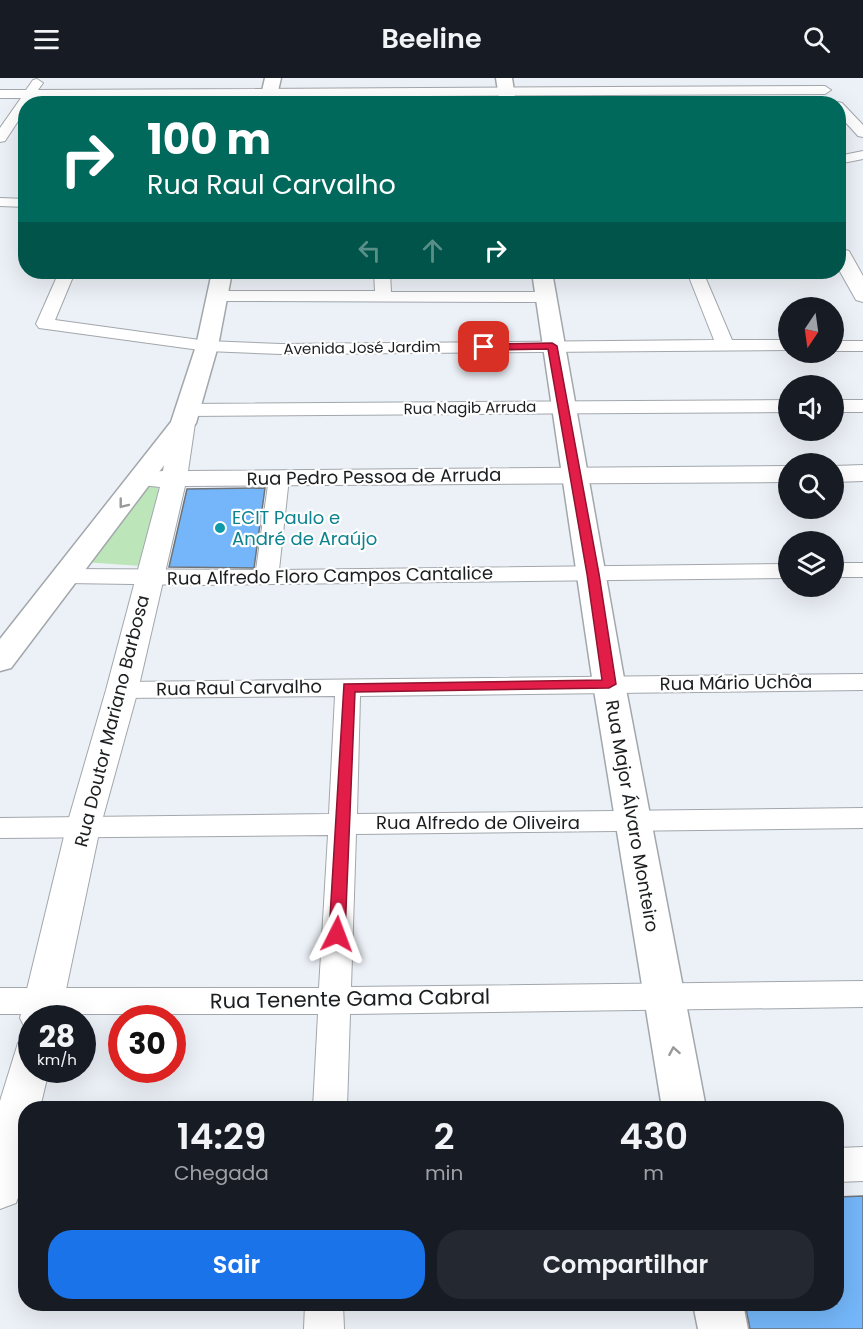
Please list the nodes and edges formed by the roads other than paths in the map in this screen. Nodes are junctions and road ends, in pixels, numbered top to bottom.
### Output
1 (40, 78) edge
2 (153, 78) edge
3 (389, 78) edge
4 (619, 78) edge
5 (815, 78) edge
6 (738, 90) junction
7 (825, 90) junction
8 (270, 91) edge
9 (506, 91) edge
10 (0, 94) edge
11 (30, 94) junction
12 (76, 96) edge
13 (145, 96) edge
14 (191, 96) edge
15 (355, 96) edge
16 (389, 96) edge
17 (422, 96) edge
18 (540, 96) edge
19 (625, 96) edge
20 (654, 96) edge
21 (741, 96) edge
22 (831, 96) edge
23 (18, 112) edge
24 (846, 113) edge
25 (863, 133) edge
26 (0, 138) edge
27 (863, 155) edge
28 (846, 158) edge
29 (0, 202) edge
30 (18, 203) edge
31 (846, 255) edge
32 (863, 256) edge
33 (846, 265) edge
34 (64, 279) edge
35 (221, 279) edge
36 (382, 279) edge
37 (544, 279) edge
38 (698, 279) edge
39 (217, 296) junction
40 (383, 296) junction
41 (863, 296) edge
42 (548, 297) junction
43 (725, 345) junction
44 (778, 345) edge
45 (844, 345) edge
46 (207, 346) junction
47 (552, 346) junction
48 (863, 346) edge
49 (778, 406) edge
50 (844, 406) edge
51 (863, 406) edge
52 (562, 407) junction
53 (185, 417) junction
54 (863, 473) edge
55 (778, 474) edge
56 (844, 474) edge
57 (574, 476) junction
58 (279, 477) junction
59 (141, 479) junction
60 (174, 480) junction
61 (844, 570) edge
62 (863, 570) edge
63 (778, 571) edge
64 (593, 574) junction
65 (66, 576) junction
66 (267, 576) junction
67 (148, 578) junction
68 (0, 661) edge
69 (863, 682) edge
70 (609, 684) junction
71 (348, 687) junction
72 (122, 690) junction
73 (863, 818) edge
74 (633, 822) junction
75 (344, 824) junction
76 (0, 828) edge
77 (83, 828) junction
78 (863, 994) edge
79 (665, 995) junction
80 (0, 1001) edge
81 (333, 1001) junction
82 (21, 1005) edge
83 (43, 1005) edge
84 (96, 1008) edge
85 (26, 1083) edge
86 (23, 1101) edge
87 (330, 1101) edge
88 (683, 1101) edge
89 (18, 1124) edge
90 (863, 1164) edge
91 (844, 1165) edge
92 (8, 1173) edge
93 (324, 1311) edge
94 (719, 1311) edge
95 (324, 1329) edge
96 (723, 1329) edge

1 - 11 street
2 - 13 street
3 - 16 street
4 - 19 street
5 - 7 street
6 - 7 street
6 - 20 street
6 - 21 street
7 - 22 street
8 - 14 street
8 - 15 street
9 - 17 street
9 - 18 street
10 - 11 street
11 - 12 street
23 - 26 street
24 - 25 street
27 - 28 street
29 - 30 street
31 - 32 street
33 - 41 street
34 - 46 street, Avenida José Jardim
35 - 39 main road
36 - 40 street
37 - 42 main road, Rua Major Álvaro Monteiro
38 - 43 street
39 - 40 street
39 - 46 main road
40 - 42 street
42 - 47 main road, Rua Major Álvaro Monteiro
43 - 44 street, Avenida José Jardim
43 - 47 street, Avenida José Jardim
45 - 48 street
46 - 47 street, Avenida José Jardim
46 - 53 main road
47 - 52 main road, Rua Major Álvaro Monteiro
49 - 52 street, Rua Nagib Arruda
50 - 51 street
52 - 53 street, Rua Nagib Arruda
52 - 57 main road, Rua Major Álvaro Monteiro
53 - 59 main road
53 - 60 street, Rua Doutor Mariano Barbosa
54 - 56 street
55 - 57 street, Rua Pedro Pessoa de Arruda
57 - 58 street, Rua Pedro Pessoa de Arruda
57 - 64 main road, Rua Major Álvaro Monteiro
58 - 60 street, Rua Pedro Pessoa de Arruda
58 - 66 street
59 - 60 street, Rua Pedro Pessoa de Arruda
59 -> 65 main road
60 - 67 street, Rua Doutor Mariano Barbosa
61 - 62 street
63 - 64 street, Rua Alfredo Floro Campos Cantalice
64 - 66 street, Rua Alfredo Floro Campos Cantalice
64 - 70 main road, Rua Major Álvaro Monteiro
65 - 67 street, Rua Alfredo Floro Campos Cantalice
65 - 68 main road
66 - 67 street, Rua Alfredo Floro Campos Cantalice
67 - 72 street, Rua Doutor Mariano Barbosa
69 - 70 street, Rua Mário Uchôa
70 - 71 street, Rua Raul Carvalho
70 - 74 main road, Rua Major Álvaro Monteiro
71 - 72 street, Rua Raul Carvalho
71 - 75 street
72 - 77 street, Rua Doutor Mariano Barbosa
73 - 74 street, Rua Alfredo de Oliveira
74 - 75 street, Rua Alfredo de Oliveira
74 - 79 main road, Rua Major Álvaro Monteiro
75 - 77 street, Rua Alfredo de Oliveira
75 - 81 street
76 - 77 street, Rua Alfredo de Oliveira
77 - 83 street, Rua Doutor Mariano Barbosa
78 - 79 street, Rua Tenente Gama Cabral
79 - 81 street, Rua Tenente Gama Cabral
88 -> 79 main road, Rua Major Álvaro Monteiro
80 - 82 street, Rua Tenente Gama Cabral
81 - 84 street, Rua Tenente Gama Cabral
81 - 87 street
85 - 86 street
89 - 92 street
90 - 91 street
93 - 95 street
94 - 96 main road

